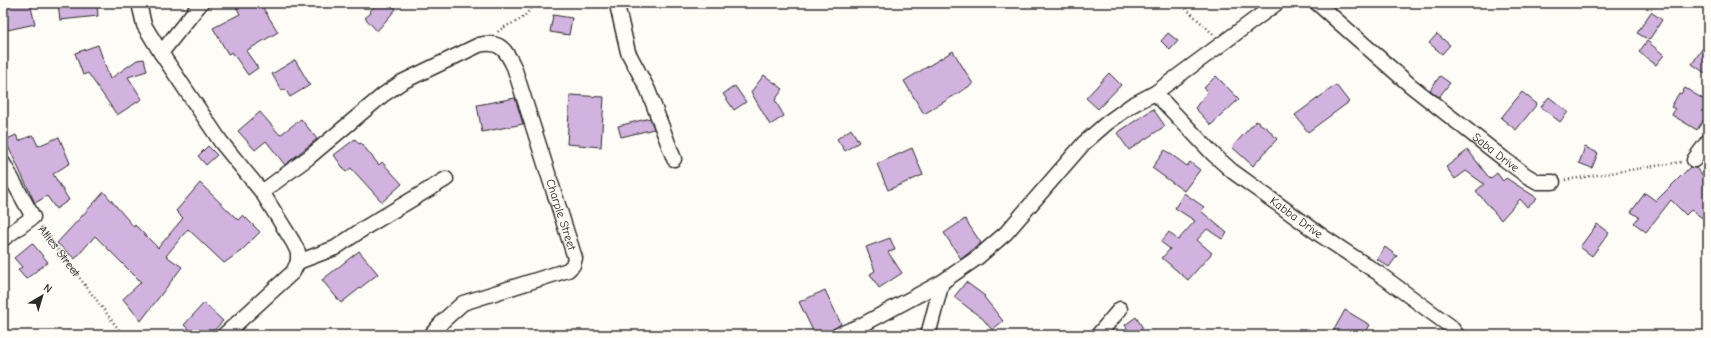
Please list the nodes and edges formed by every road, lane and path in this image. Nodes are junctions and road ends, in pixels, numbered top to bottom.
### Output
1 (139, 3) edge
2 (202, 3) edge
3 (536, 3) edge
4 (620, 3) edge
5 (1180, 3) edge
6 (1277, 3) edge
7 (1317, 3) edge
8 (1222, 42) junction
9 (489, 43) junction
10 (161, 53) junction
11 (1155, 93) junction
12 (1708, 140) edge
13 (674, 159) dead end
14 (1694, 160) joint
15 (3, 163) edge
16 (446, 179) dead end
17 (1553, 182) joint
18 (262, 192) junction
19 (33, 217) junction
20 (3, 239) edge
21 (298, 262) junction
22 (942, 282) junction
23 (1120, 309) dead end
24 (1453, 330) edge
25 (123, 335) edge
26 (224, 335) edge
27 (431, 335) edge
28 (838, 335) edge
29 (928, 335) edge
30 (1098, 335) edge

1 - 10 street
2 - 10 street
3 - 9 path
4 - 13 street
5 - 8 path
6 - 8 street
7 - 17 street, Saba Drive
8 - 11 street
9 - 18 street
9 - 27 street, Charple Street
10 - 18 street
11 - 22 street
11 - 24 street, Kabba Drive
12 - 14 street
14 - 17 path
15 - 19 street, Allies Street
16 - 21 street
18 - 21 street
19 - 20 street
19 - 25 path, Allies Street
21 - 26 street
22 - 28 street
22 - 29 street
23 - 30 street

